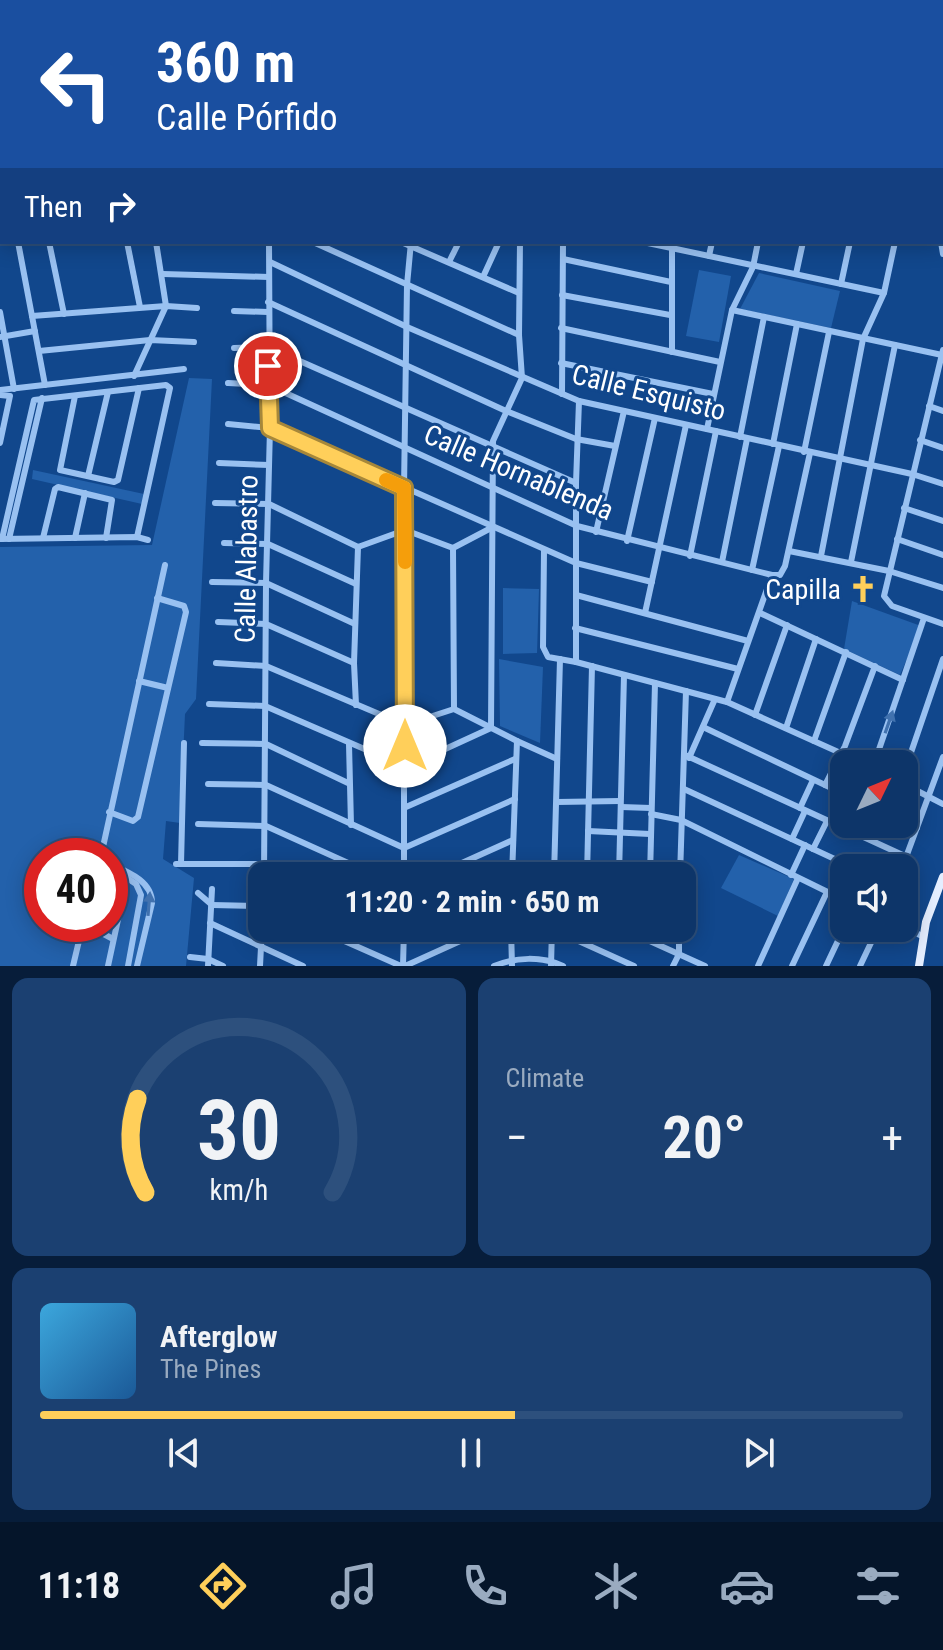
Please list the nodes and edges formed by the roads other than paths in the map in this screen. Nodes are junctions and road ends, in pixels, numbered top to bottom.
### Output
1 (18, 244) edge
2 (49, 244) edge
3 (127, 244) edge
4 (156, 244) edge
5 (269, 244) edge
6 (317, 244) edge
7 (410, 244) edge
8 (458, 244) edge
9 (498, 244) edge
10 (520, 244) edge
11 (563, 244) edge
12 (712, 244) edge
13 (758, 244) edge
14 (803, 244) edge
15 (850, 244) edge
16 (895, 244) edge
17 (672, 245) edge
18 (709, 256) junction
19 (563, 259) junction
20 (270, 262) junction
21 (449, 262) junction
22 (753, 267) junction
23 (163, 274) junction
24 (796, 274) junction
25 (269, 277) junction
26 (483, 277) junction
27 (671, 282) junction
28 (841, 284) junction
29 (407, 285) junction
30 (519, 293) junction
31 (884, 293) junction
32 (562, 295) junction
33 (268, 302) junction
34 (166, 306) junction
35 (140, 307) junction
36 (197, 308) dead end
37 (732, 310) junction
38 (234, 311) dead end
39 (0, 312) edge
40 (268, 312) junction
41 (64, 314) junction
42 (670, 315) junction
43 (32, 316) junction
44 (764, 317) junction
45 (797, 324) junction
46 (407, 327) junction
47 (561, 328) junction
48 (35, 331) junction
49 (829, 332) junction
50 (519, 335) junction
51 (1, 338) edge
52 (863, 339) junction
53 (150, 340) junction
54 (194, 342) dead end
55 (895, 345) junction
56 (268, 347) junction
57 (234, 348) dead end
58 (39, 351) junction
59 (672, 352) junction
60 (942, 352) edge
61 (720, 362) junction
62 (561, 363) junction
63 (407, 366) junction
64 (184, 369) dead end
65 (940, 375) edge
66 (134, 376) junction
67 (522, 378) junction
68 (228, 383) dead end
69 (45, 385) junction
70 (268, 385) junction
71 (139, 388) junction
72 (0, 392) edge
73 (12, 392) junction
74 (108, 392) junction
75 (562, 394) junction
76 (713, 394) junction
77 (75, 396) junction
78 (579, 401) junction
79 (929, 406) junction
80 (406, 408) junction
81 (506, 411) junction
82 (624, 411) junction
83 (943, 411) edge
84 (655, 418) junction
85 (228, 424) dead end
86 (686, 425) junction
87 (270, 428) junction
88 (707, 429) junction
89 (716, 431) junction
90 (744, 438) junction
91 (576, 439) junction
92 (920, 440) junction
93 (0, 443) edge
94 (776, 445) junction
95 (615, 446) junction
96 (493, 447) junction
97 (406, 448) junction
98 (943, 448) edge
99 (807, 452) junction
100 (839, 459) junction
101 (219, 463) dead end
102 (269, 465) junction
103 (871, 465) junction
104 (912, 474) junction
105 (88, 476) junction
106 (576, 483) junction
107 (943, 484) edge
108 (404, 488) junction
109 (494, 488) junction
110 (85, 493) junction
111 (215, 503) dead end
112 (269, 504) junction
113 (904, 508) junction
114 (943, 521) edge
115 (577, 526) junction
116 (493, 527) junction
117 (405, 530) junction
118 (596, 532) junction
119 (137, 537) junction
120 (43, 538) junction
121 (75, 538) junction
122 (106, 538) junction
123 (4, 539) edge
124 (897, 539) junction
125 (148, 540) dead end
126 (627, 541) junction
127 (224, 543) dead end
128 (268, 544) junction
129 (358, 547) junction
130 (453, 548) junction
131 (659, 548) junction
132 (544, 550) junction
133 (789, 551) junction
134 (943, 555) edge
135 (690, 556) junction
136 (821, 556) junction
137 (722, 562) junction
138 (851, 562) junction
139 (576, 563) junction
140 (165, 565) dead end
141 (752, 570) junction
142 (889, 571) junction
143 (772, 575) junction
144 (212, 582) dead end
145 (652, 582) junction
146 (266, 583) junction
147 (356, 584) junction
148 (943, 588) edge
149 (576, 595) junction
150 (157, 598) junction
151 (645, 613) junction
152 (760, 613) junction
153 (924, 618) junction
154 (218, 622) dead end
155 (266, 624) junction
156 (355, 624) junction
157 (943, 624) edge
158 (787, 625) junction
159 (575, 628) junction
160 (816, 639) junction
161 (748, 641) junction
162 (846, 652) junction
163 (560, 659) junction
164 (943, 659) edge
165 (576, 662) junction
166 (216, 663) dead end
167 (354, 663) junction
168 (266, 666) junction
169 (592, 666) junction
170 (875, 666) junction
171 (738, 669) junction
172 (624, 675) junction
173 (903, 680) junction
174 (139, 681) junction
175 (655, 683) junction
176 (168, 688) junction
177 (686, 691) junction
178 (715, 699) junction
179 (727, 702) junction
180 (209, 704) dead end
181 (356, 705) junction
182 (265, 706) junction
183 (454, 709) junction
184 (755, 715) junction
185 (405, 725) junction
186 (703, 727) junction
187 (491, 728) junction
188 (786, 728) junction
189 (517, 741) junction
190 (814, 741) junction
191 (184, 743) dead end
192 (202, 743) dead end
193 (266, 744) junction
194 (349, 744) junction
195 (834, 750) edge
196 (842, 750) edge
197 (879, 750) edge
198 (912, 750) edge
199 (687, 756) junction
200 (943, 757) edge
201 (515, 759) junction
202 (557, 759) junction
203 (406, 767) junction
204 (830, 775) edge
205 (813, 780) junction
206 (348, 783) junction
207 (208, 784) dead end
208 (266, 785) junction
209 (825, 785) junction
210 (830, 787) edge
211 (684, 789) junction
212 (918, 791) edge
213 (930, 797) junction
214 (515, 799) junction
215 (557, 802) junction
216 (589, 802) junction
217 (620, 804) junction
218 (943, 804) edge
219 (406, 807) junction
220 (802, 810) junction
221 (651, 811) junction
222 (109, 812) junction
223 (681, 820) junction
224 (827, 821) junction
225 (198, 824) dead end
226 (351, 825) junction
227 (266, 826) junction
228 (918, 826) edge
229 (588, 831) junction
230 (620, 832) junction
231 (650, 834) junction
232 (103, 838) edge
233 (792, 839) junction
234 (513, 840) junction
235 (805, 845) junction
236 (404, 848) junction
237 (813, 849) junction
238 (900, 854) edge
239 (830, 857) edge
240 (264, 862) edge
241 (346, 862) edge
242 (404, 862) edge
243 (464, 862) edge
244 (512, 862) edge
245 (555, 862) edge
246 (587, 862) edge
247 (619, 862) edge
248 (650, 862) edge
249 (680, 862) edge
250 (248, 864) edge
251 (128, 874) edge
252 (795, 876) junction
253 (943, 877) edge
254 (128, 878) edge
255 (212, 889) dead end
256 (827, 892) junction
257 (198, 893) dead end
258 (830, 893) edge
259 (212, 905) junction
260 (248, 906) edge
261 (210, 923) junction
262 (918, 934) edge
263 (922, 936) junction
264 (79, 942) edge
265 (112, 942) edge
266 (261, 942) edge
267 (347, 942) edge
268 (404, 942) edge
269 (457, 942) edge
270 (511, 942) edge
271 (552, 942) edge
272 (582, 942) edge
273 (652, 942) edge
274 (679, 942) edge
275 (837, 942) edge
276 (871, 942) edge
277 (261, 946) junction
278 (679, 954) junction
279 (190, 957) dead end
280 (208, 962) edge
281 (512, 962) edge
282 (551, 963) edge
283 (73, 966) edge
284 (108, 966) edge
285 (128, 966) edge
286 (137, 966) edge
287 (223, 966) edge
288 (260, 966) edge
289 (303, 966) edge
290 (403, 966) edge
291 (494, 966) edge
292 (563, 966) edge
293 (634, 966) edge
294 (673, 966) edge
295 (705, 966) edge
296 (758, 966) edge
297 (792, 966) edge
298 (826, 966) edge
299 (860, 966) edge
300 (919, 966) edge

1 - 43 street
2 - 41 street
3 - 35 street
4 - 23 street
5 - 20 street, Calle Alabastro
6 - 29 street
7 - 21 street
7 - 29 street
8 - 21 street
9 - 26 street
10 - 30 street
11 - 19 street
12 - 18 street
13 - 22 street
14 - 24 street
15 - 28 street
16 - 31 street
17 - 18 street
17 - 27 street
18 - 22 street
19 - 27 street
19 - 32 street
20 - 25 street, Calle Alabastro
20 - 46 street, Calle Esquisto
21 - 26 street
22 - 24 street
22 - 37 street
23 - 25 street
23 - 34 street
24 - 28 street
25 - 33 street, Calle Alabastro
26 - 30 street
27 - 42 street
28 - 31 street
29 - 46 street
29 - 50 street
30 - 50 street
31 - 52 street
32 - 42 street
32 - 47 street
33 - 40 street, Calle Alabastro
33 - 63 street
34 - 35 street
34 - 36 street
34 - 53 street
35 - 41 street
37 - 44 street
37 - 61 street
38 - 40 street
39 - 51 street
40 - 56 street, Calle Alabastro
41 - 43 street
42 - 59 street
43 - 48 street
44 - 45 street
44 - 90 street
45 - 49 street
45 - 94 street
46 - 63 street
46 - 67 street, Calle Esquisto
47 - 59 street
47 - 62 street
48 - 51 street
48 - 58 street
49 - 52 street
49 - 99 street
50 - 67 street
51 - 73 street
52 - 55 street
52 - 100 street
53 - 54 street
53 - 58 street
53 - 66 street
55 - 60 street
55 - 103 street
56 - 57 street
56 - 70 street, Calle Alabastro
56 - 80 street
58 - 69 street
59 - 61 street
60 - 65 street
61 - 76 street
62 - 75 street
62 - 76 street
63 - 80 street
63 - 81 street
64 - 66 street
65 - 79 street
66 - 69 street
67 - 75 street, Calle Esquisto
67 - 81 street
68 - 70 street
69 - 73 street
70 - 87 street, Calle Alabastro
70 - 97 street, Calle Hornablenda
71 - 74 street
71 - 105 street
71 - 119 street
72 - 73 street
73 - 93 street
74 - 77 street
74 - 105 street
75 - 78 street, Calle Esquisto
76 - 88 street
77 - 105 street
77 - 123 street
78 - 82 street, Calle Esquisto
78 - 91 street
79 - 83 street
79 - 92 street
80 - 96 street
80 - 97 street
81 - 91 street
81 - 96 street
82 - 84 street, Calle Esquisto
82 - 95 street
84 - 86 street, Calle Esquisto
84 - 126 street
85 - 87 street
86 - 88 street, Calle Esquisto
86 - 131 street
87 - 102 street, Calle Alabastro
87 - 108 street
88 - 89 street, Calle Esquisto
89 - 90 street, Calle Esquisto
89 - 135 street
90 - 94 street, Calle Esquisto
90 - 137 street
91 - 95 street
91 - 106 street
92 - 98 street
92 - 104 street
94 - 99 street, Calle Esquisto
94 - 141 street
95 - 118 street
96 - 106 street
96 - 109 street
97 - 108 street
97 - 109 street, Calle Hornablenda
99 - 100 street, Calle Esquisto
99 - 133 street
100 - 103 street, Calle Esquisto
100 - 136 street
101 - 102 street
102 - 112 street, Calle Alabastro
103 - 104 street, Calle Esquisto
103 - 138 street
104 - 107 street, Calle Esquisto
104 - 113 street
106 - 115 street
108 - 116 street
108 - 117 street
109 - 115 street, Calle Hornablenda
109 - 116 street
110 - 120 street
110 - 121 street
110 - 122 street
111 - 112 street
112 - 128 street, Calle Alabastro
112 - 129 street
113 - 114 street
113 - 124 street
115 - 118 street, Calle Hornablenda
115 - 139 street
116 - 130 street
116 - 132 street
116 - 187 street
117 - 129 street
117 - 130 street
117 - 185 street
118 - 126 street, Calle Hornablenda
119 - 122 street
119 - 125 street
120 - 121 street
120 - 123 street
121 - 122 street
124 - 134 street
124 - 142 street
126 - 131 street, Calle Hornablenda
127 - 128 street
128 - 146 street, Calle Alabastro
128 - 147 street
129 - 147 street
130 - 183 street
131 - 135 street, Calle Hornablenda
131 - 145 street
132 - 139 street
132 - 163 street
133 - 136 street
133 - 143 street
135 - 137 street, Calle Hornablenda
136 - 138 street
137 - 141 street, Calle Hornablenda
138 - 142 street
139 - 145 street
139 - 149 street
140 - 150 street
141 - 143 street, Calle Hornablenda
142 - 148 street
142 - 153 street
143 - 152 street
144 - 146 street
145 - 151 street
146 - 155 street, Calle Alabastro
146 - 156 street
147 - 156 street
149 - 151 street
149 - 159 street
150 - 174 street
150 - 176 street
151 - 161 street
152 - 158 street
152 - 161 street
153 - 157 street
153 - 173 street
154 - 155 street
155 - 167 street
155 - 168 street, Calle Alabastro
156 - 167 street
158 - 160 street
158 - 184 street
159 - 165 street
159 - 171 street
160 - 162 street
160 - 188 street
161 - 171 street
162 - 170 street
162 - 190 street
163 - 165 street
163 - 202 street
164 - 198 street
165 - 169 street
166 - 168 street
167 - 181 street
168 - 181 street
168 - 182 street, Calle Alabastro
169 - 172 street
169 - 216 street
170 - 173 street
170 - 196 street
171 - 179 street
172 - 175 street
172 - 217 street
197 -> 173 street
174 - 176 street
174 - 222 street
175 - 177 street
175 - 221 street
176 - 222 street
177 - 178 street
177 - 199 street
178 - 179 street
178 - 186 street
179 - 184 street
180 - 182 street
181 - 185 street
182 - 193 street, Calle Alabastro
182 - 194 street
183 - 185 street
183 - 187 street
184 - 188 street
185 - 203 street
186 - 199 street
186 - 205 street
187 - 189 street
187 - 203 street
188 - 190 street
189 - 201 street
189 - 202 street
190 - 195 street
191 - 250 street
192 - 193 street
193 - 206 street
193 - 208 street, Calle Alabastro
194 - 203 street
194 - 206 street
199 - 211 street
199 - 220 street
200 - 213 street
201 - 214 street
201 - 219 street
202 - 215 street
203 - 219 street
204 - 209 street
205 - 209 street
205 - 220 street
206 - 226 street
207 - 208 street
208 - 226 street
208 - 227 street, Calle Alabastro
209 - 210 street
211 - 223 street
211 - 233 street
212 - 213 street
213 - 218 street
213 - 228 street
214 - 234 street
214 - 236 street
215 - 216 street
215 - 245 street
216 - 217 street
216 - 229 street
217 - 221 street
217 - 230 street
219 - 236 street
220 - 224 street
220 - 233 street
221 - 223 street
221 - 231 street
222 - 232 street
223 - 249 street
223 - 252 street
224 - 237 street
224 - 238 street
225 - 227 street
226 - 236 street
227 - 240 street, Calle Alabastro
227 - 241 street
229 - 230 street
229 - 246 street
230 - 231 street
230 - 247 street
231 - 248 street
233 - 235 street
234 - 243 street
234 - 244 street
235 - 237 street
235 - 252 street
236 - 242 street
237 - 239 street
286 -> 251 street
252 - 256 street
252 - 296 street
253 - 263 main road
254 - 285 street
255 - 259 street
256 - 258 street
256 - 297 street
257 - 259 street
259 - 260 street
259 - 261 street
261 - 277 street
261 - 280 street
262 - 263 street
263 - 300 main road
264 - 283 street
265 - 284 street
266 - 277 street
267 - 290 street
268 - 290 street
269 - 290 street
270 - 281 street
271 - 282 street
272 - 293 street
273 - 278 street
274 - 278 street
275 - 298 street
276 - 299 street
277 - 288 street
277 - 289 street
278 - 294 street
278 - 295 street
279 - 280 street
280 - 287 street
281 - 282 street
281 - 291 street
282 - 292 street

